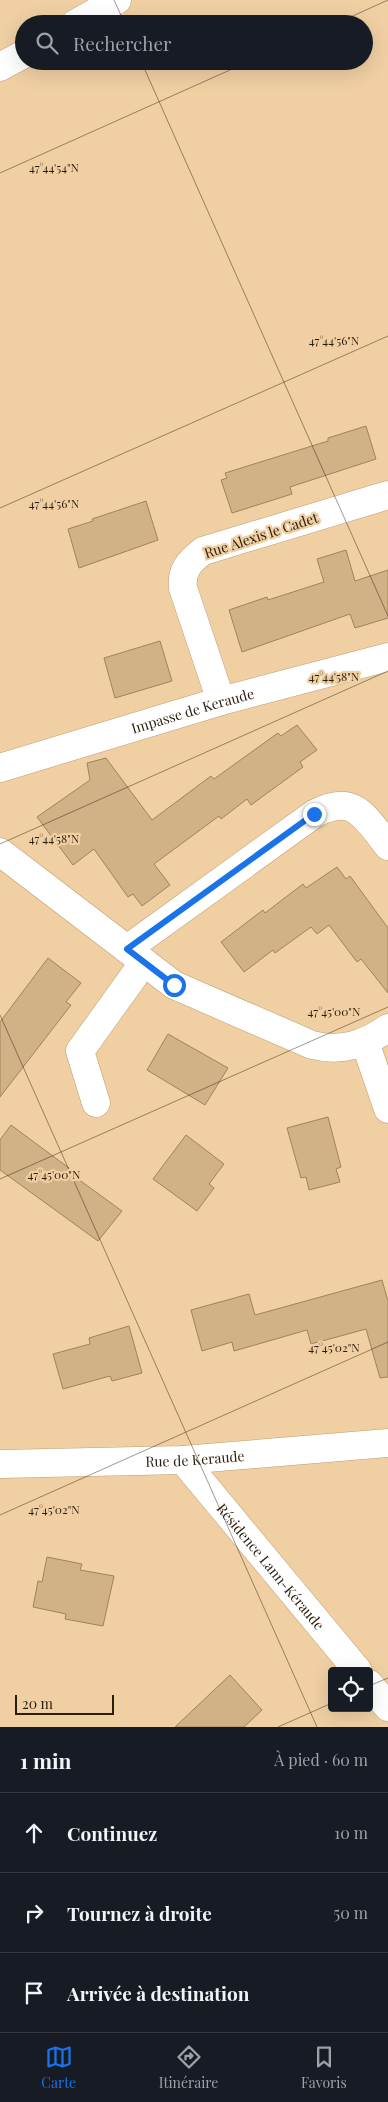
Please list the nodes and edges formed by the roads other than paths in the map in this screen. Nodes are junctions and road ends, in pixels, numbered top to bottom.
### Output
1 (117, 0) edge
2 (91, 15) edge
3 (15, 59) edge
4 (0, 67) edge
5 (388, 495) edge
6 (388, 657) edge
7 (221, 700) junction
8 (0, 768) edge
9 (388, 846) edge
10 (0, 852) edge
11 (136, 955) junction
12 (388, 1028) edge
13 (365, 1042) junction
14 (96, 1104) dead end
15 (388, 1109) edge
16 (388, 1443) edge
17 (183, 1460) junction
18 (0, 1464) edge
19 (355, 1667) edge
20 (373, 1689) edge
21 (388, 1707) edge

1 - 2 street
3 - 4 street
5 - 7 street, Rue Alexis le Cadet
6 - 7 street, Impasse de Keraude
7 - 8 street, Impasse de Keraude
9 - 11 street
10 - 11 street
11 - 13 street
11 - 14 street
12 - 13 street
13 - 15 street
16 - 17 street, Rue de Keraude
17 - 18 street, Rue de Keraude
17 - 19 street, Résidence Lann-Kéraude
20 - 21 street

